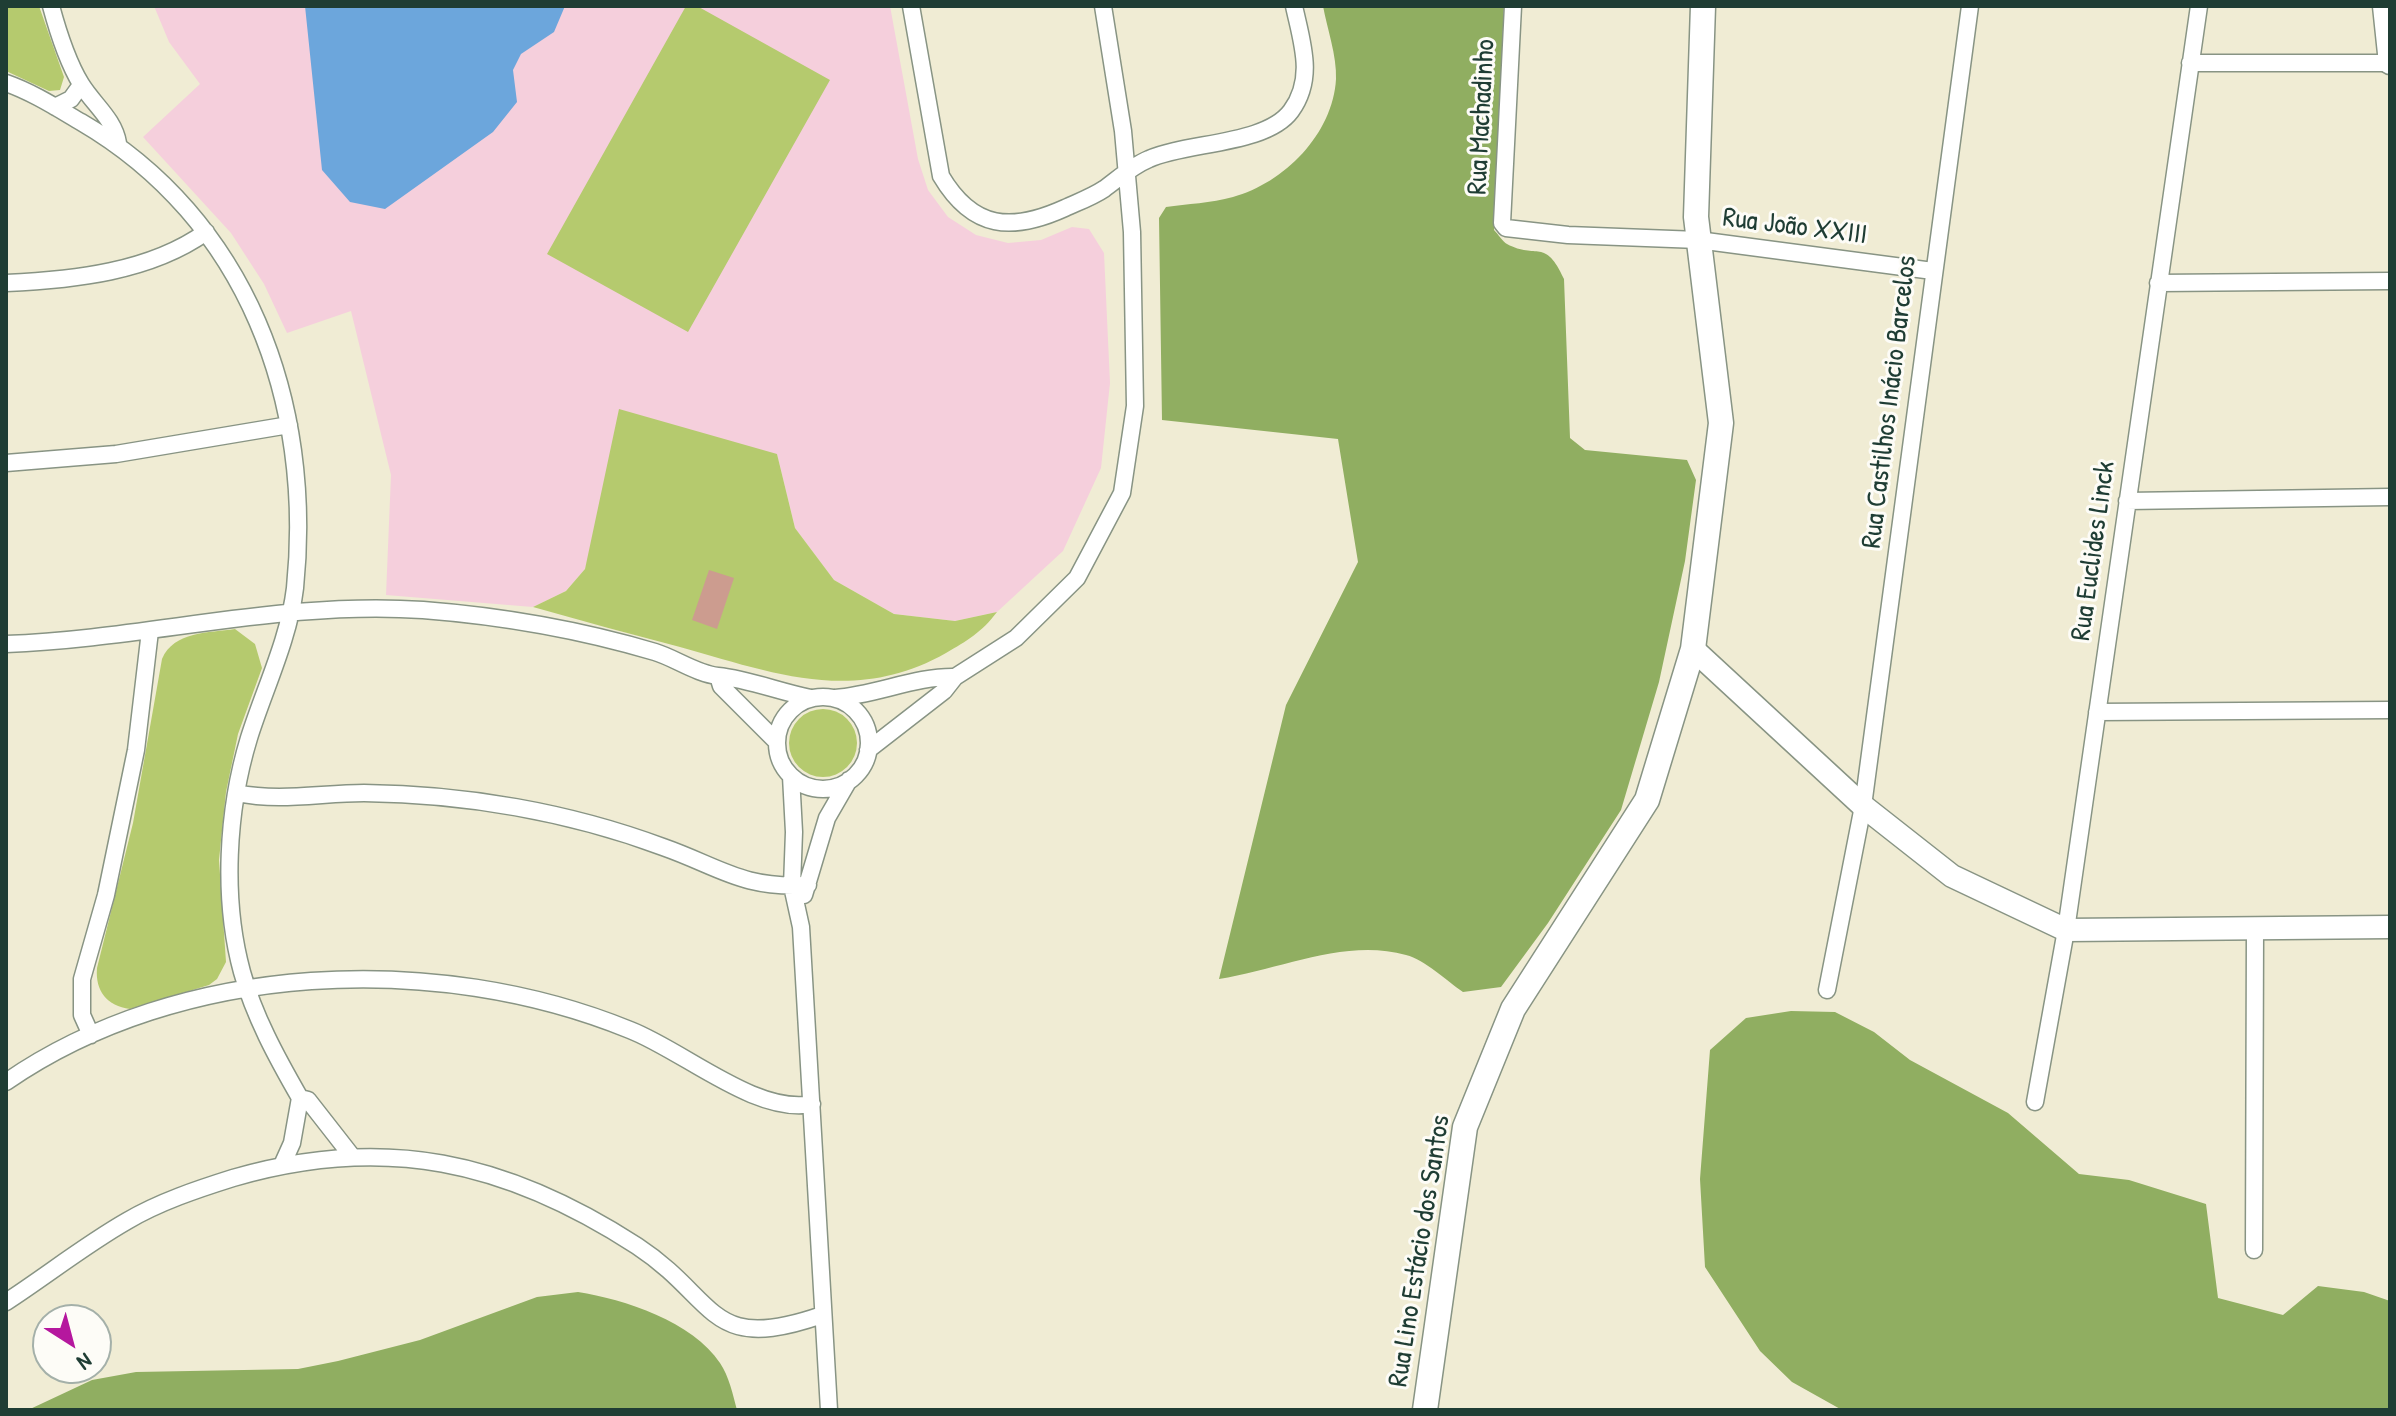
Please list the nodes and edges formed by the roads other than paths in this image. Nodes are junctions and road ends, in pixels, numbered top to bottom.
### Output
1 (51, 6) edge
2 (911, 6) edge
3 (1103, 6) edge
4 (1294, 6) edge
5 (1513, 6) edge
6 (1703, 6) edge
7 (1970, 6) edge
8 (2199, 6) edge
9 (2384, 6) edge
10 (2190, 63) junction
11 (2389, 63) edge
12 (6, 83) edge
13 (81, 85) junction
14 (55, 107) junction
15 (118, 143) junction
16 (1127, 171) junction
17 (206, 232) junction
18 (1698, 240) junction
19 (1933, 271) junction
20 (2390, 281) edge
21 (6, 283) edge
22 (2158, 283) junction
23 (289, 425) junction
24 (6, 463) edge
25 (2390, 497) edge
26 (2127, 501) junction
27 (290, 611) junction
28 (150, 631) junction
29 (6, 644) edge
30 (1693, 649) junction
31 (718, 676) junction
32 (955, 677) junction
33 (811, 698) junction
34 (835, 698) junction
35 (2390, 710) edge
36 (2097, 712) junction
37 (777, 742) junction
38 (868, 750) junction
39 (791, 776) junction
40 (850, 780) junction
41 (237, 793) junction
42 (1863, 806) junction
43 (800, 886) junction
44 (2390, 927) edge
45 (2255, 929) junction
46 (2066, 930) junction
47 (248, 990) junction
48 (1827, 990) dead end
49 (91, 1035) junction
50 (6, 1082) edge
51 (300, 1098) junction
52 (2035, 1102) dead end
53 (812, 1104) junction
54 (351, 1155) junction
55 (283, 1163) junction
56 (2254, 1250) dead end
57 (6, 1302) edge
58 (822, 1315) junction
59 (829, 1410) edge
60 (1425, 1410) edge

1 - 13 street
2 - 16 street
3 - 16 street
4 - 16 street
5 - 18 street, Rua Machadinho
6 - 18 main road, Rua Lino Estácio dos Santos
7 - 19 street, Rua Castilhos Inácio Barcelos
8 - 10 street, Rua Euclides Linck
9 - 11 street
10 - 11 street
10 - 22 street, Rua Euclides Linck
12 - 14 street
13 - 14 street
13 - 15 street
14 - 15 street
15 - 17 street
16 - 32 street
17 - 21 street
17 - 23 street
18 - 19 street, Rua João XXIII
18 - 30 main road, Rua Lino Estácio dos Santos
19 - 42 street, Rua Castilhos Inácio Barcelos
20 - 22 street
22 - 26 street, Rua Euclides Linck
23 - 24 street
23 - 27 street
25 - 26 street
26 - 36 street, Rua Euclides Linck
27 - 28 street
27 - 31 street
27 - 41 street
28 - 29 street
28 - 49 street
30 - 42 street
30 - 60 main road, Rua Lino Estácio dos Santos
31 - 33 street
31 - 37 street
32 - 34 street
32 - 38 street
33 - 34 street
33 - 37 street
34 - 38 street
35 - 36 street
36 - 46 street, Rua Euclides Linck
37 - 39 street
38 - 40 street
39 - 40 street
39 - 43 street
40 - 43 street
41 - 43 street
41 - 47 street
42 - 46 street
42 - 48 street, Rua Castilhos Inácio Barcelos
43 - 53 street
44 - 45 street
45 - 46 street
45 - 56 street
46 - 52 street, Rua Euclides Linck
47 - 49 street
47 - 51 street
47 - 53 street
49 - 50 street
51 - 54 street
51 - 55 street
53 - 58 street
54 - 55 street
54 - 58 street
55 - 57 street
58 - 59 street

